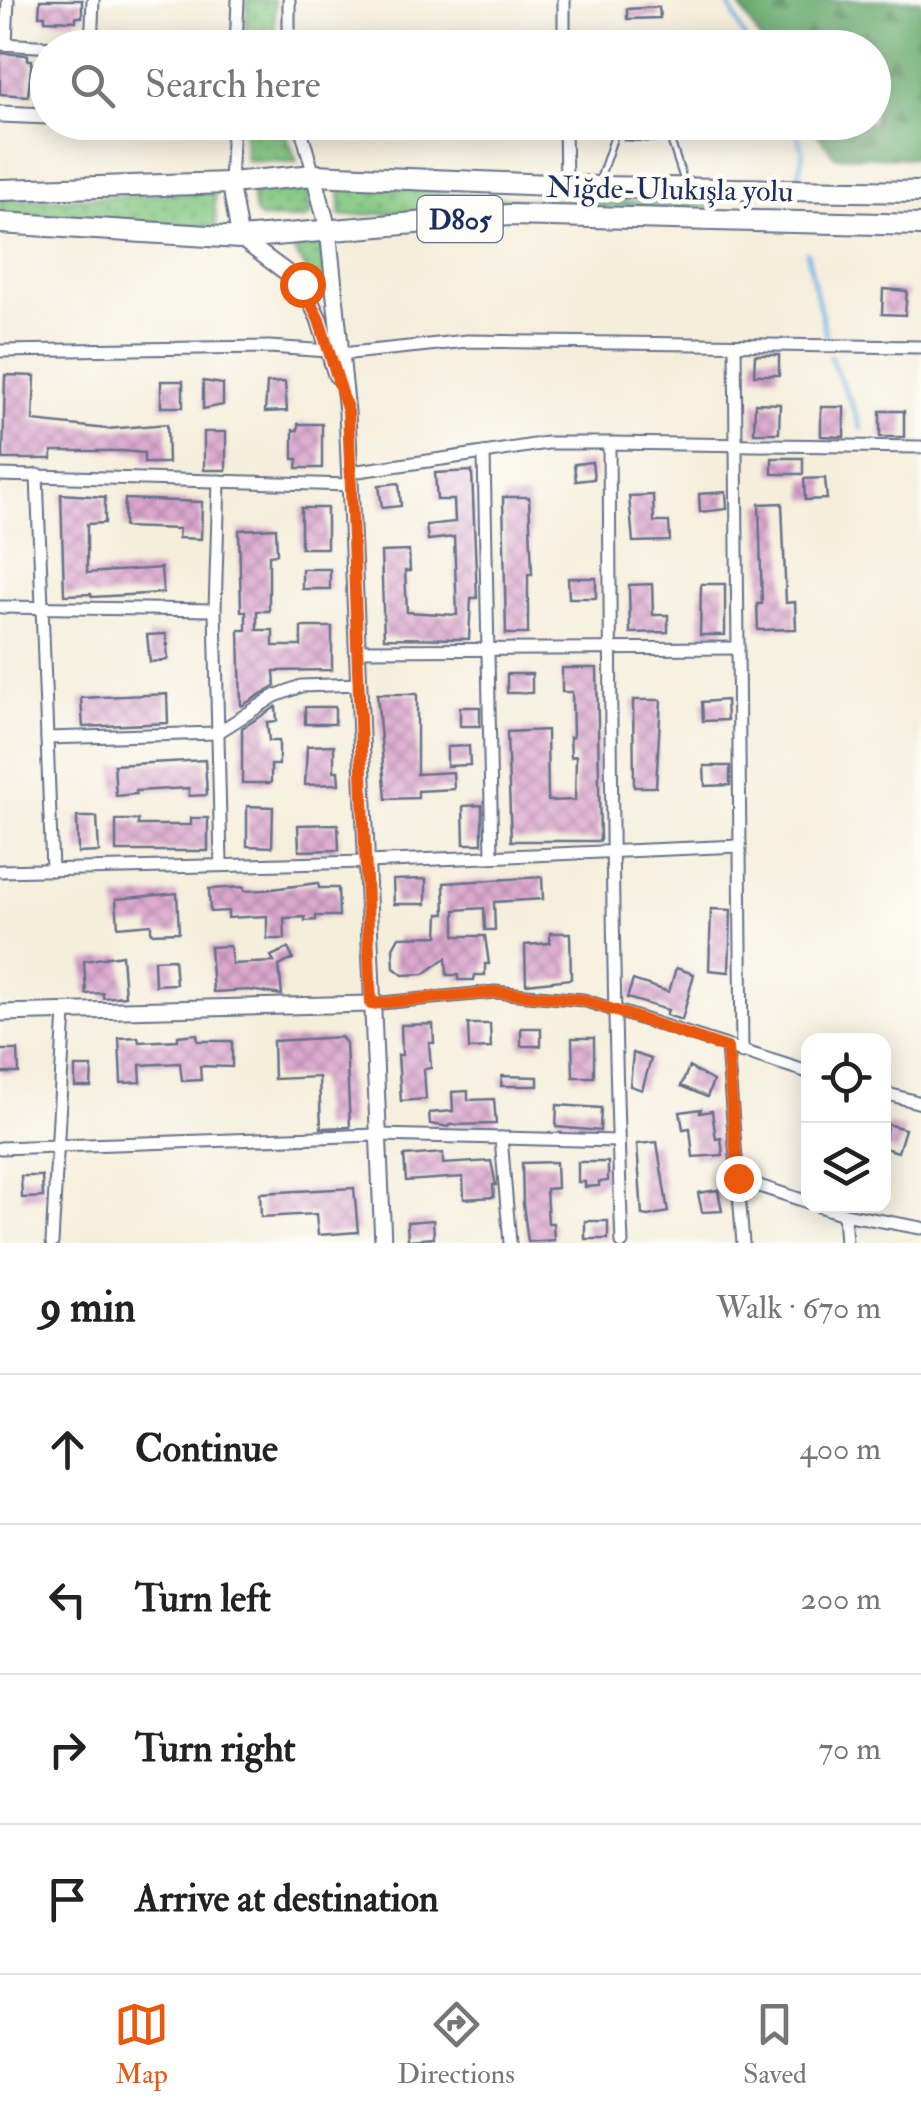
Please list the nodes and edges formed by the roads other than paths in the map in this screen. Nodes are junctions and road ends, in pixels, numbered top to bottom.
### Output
1 (8, 0) edge
2 (93, 0) edge
3 (238, 0) edge
4 (289, 0) edge
5 (564, 0) edge
6 (92, 30) edge
7 (237, 30) edge
8 (289, 30) edge
9 (564, 30) edge
10 (3, 44) edge
11 (30, 46) edge
12 (0, 114) edge
13 (30, 115) edge
14 (232, 140) edge
15 (304, 140) edge
16 (565, 140) edge
17 (613, 140) edge
18 (671, 140) edge
19 (314, 175) junction
20 (230, 183) junction
21 (566, 186) junction
22 (596, 187) junction
23 (0, 188) edge
24 (686, 188) junction
25 (921, 192) edge
26 (0, 222) edge
27 (921, 225) edge
28 (328, 229) junction
29 (240, 238) junction
30 (735, 345) junction
31 (921, 347) edge
32 (0, 351) edge
33 (335, 353) junction
34 (609, 443) junction
35 (736, 443) junction
36 (921, 447) edge
37 (484, 454) junction
38 (0, 475) edge
39 (37, 475) junction
40 (351, 479) junction
41 (219, 481) junction
42 (0, 606) edge
43 (42, 607) junction
44 (215, 610) junction
45 (610, 648) junction
46 (738, 648) junction
47 (488, 649) junction
48 (359, 650) junction
49 (360, 684) junction
50 (217, 733) junction
51 (46, 738) junction
52 (740, 846) junction
53 (614, 851) junction
54 (492, 856) junction
55 (367, 862) junction
56 (221, 864) junction
57 (52, 870) junction
58 (0, 872) edge
59 (371, 1004) junction
60 (612, 1010) junction
61 (65, 1012) junction
62 (0, 1014) edge
63 (727, 1048) junction
64 (742, 1053) junction
65 (801, 1070) edge
66 (891, 1095) edge
67 (921, 1104) edge
68 (377, 1135) junction
69 (501, 1138) junction
70 (618, 1142) junction
71 (58, 1145) junction
72 (0, 1148) edge
73 (738, 1178) junction
74 (801, 1200) edge
75 (841, 1213) edge
76 (844, 1214) junction
77 (921, 1228) edge
78 (52, 1243) edge
79 (382, 1243) edge
80 (510, 1243) edge
81 (622, 1243) edge
82 (743, 1243) edge
83 (846, 1243) edge

1 - 10 street
2 - 6 street
3 - 7 street
4 - 8 street
5 - 9 street
10 - 11 street
12 - 13 street
14 - 20 street
15 - 19 street
16 - 21 street
17 - 22 lane
18 - 24 lane
19 - 20 highway, D805
19 - 21 highway, D805
19 - 28 street
20 - 23 highway, D805
20 - 29 street
21 - 22 highway, D805
22 - 24 highway, D805
24 - 25 highway, D805
26 - 29 highway, Niğde-Ulukışla yolu / D805
27 - 28 highway, Niğde-Ulukışla yolu / D805
28 - 29 highway, Niğde-Ulukışla yolu / D805
28 - 33 street
29 - 33 street
30 - 31 street
30 - 33 street
30 - 35 street
32 - 33 street
33 - 40 street
34 - 35 street
34 - 37 street
34 - 45 street
35 - 36 street
35 - 46 street
37 - 40 street
37 - 47 street
38 - 39 street
39 - 41 street
39 - 43 street
40 - 41 street
40 - 48 street
41 - 44 street
42 - 43 street
43 - 44 street
43 - 51 street
44 - 50 street
45 - 46 street
45 - 47 street
45 - 53 street
46 - 52 street
47 - 48 street
47 - 54 street
48 - 49 street
49 - 50 street
49 - 55 street
50 - 51 street
50 - 56 street
51 - 57 street
52 - 53 street
52 - 64 street
53 - 54 street
53 - 60 street
54 - 55 street
55 - 56 street
55 - 59 street
56 - 57 street
57 - 58 street
59 - 60 street
59 - 61 street
59 - 68 street
60 - 63 street
60 - 70 street
61 - 62 street
61 - 71 street
63 - 64 street
63 - 73 street
64 - 65 street
66 - 67 street
68 - 69 street
68 - 71 street
68 - 79 street
69 - 70 street
69 - 80 street
70 - 81 street
71 - 72 street
71 - 78 street
73 - 74 street
73 - 82 street
75 - 76 street
76 - 77 street
76 - 83 street

